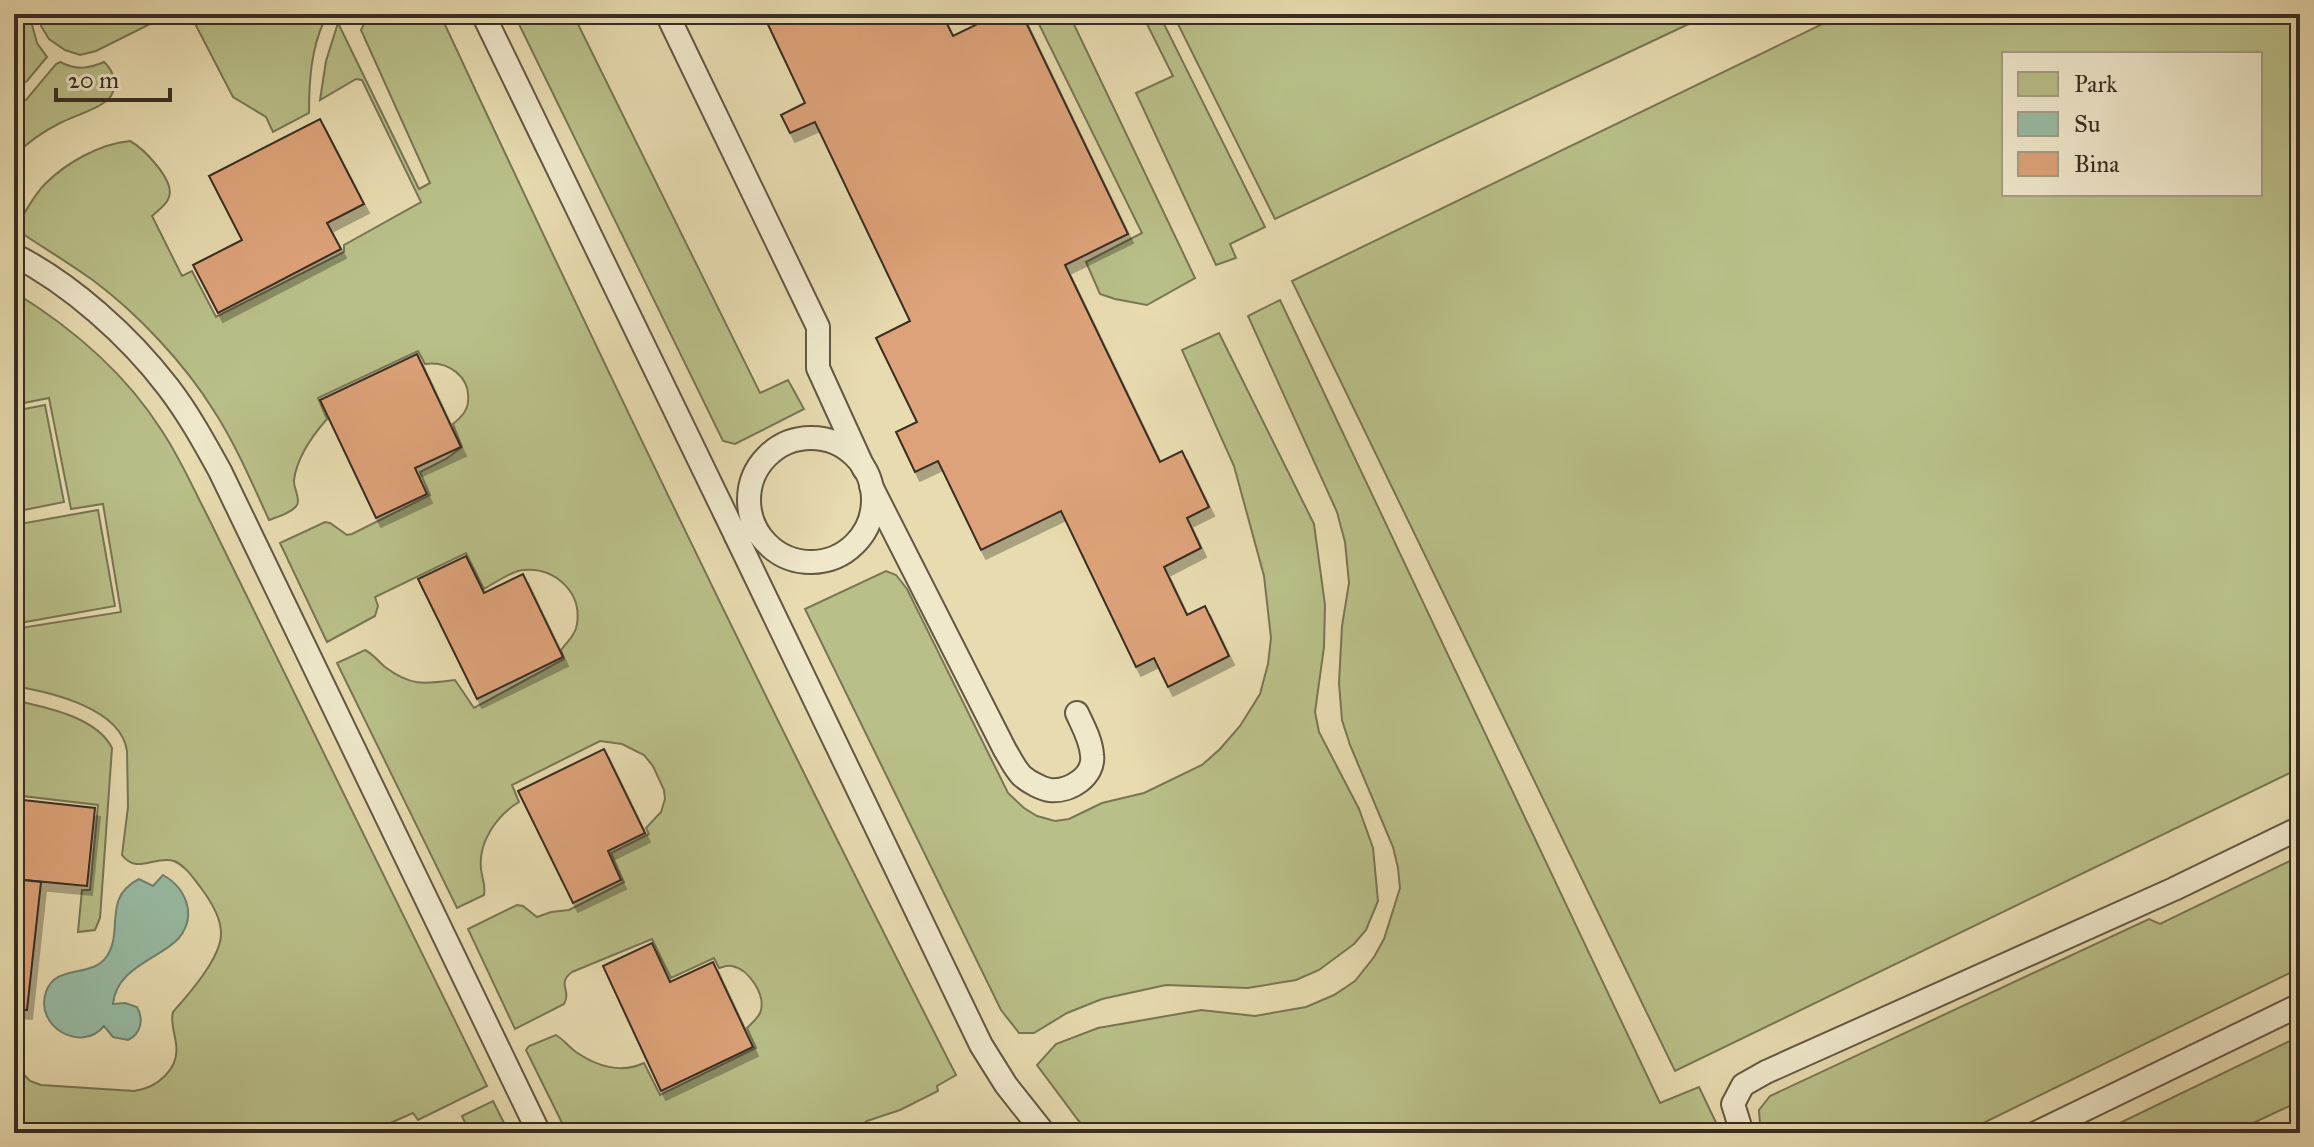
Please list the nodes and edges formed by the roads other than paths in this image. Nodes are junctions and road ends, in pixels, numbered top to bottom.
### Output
1 (483, 14) edge
2 (667, 14) edge
3 (14, 255) edge
4 (867, 478) junction
5 (745, 532) junction
6 (1077, 713) dead end
7 (2300, 828) edge
8 (2300, 1005) edge
9 (539, 1133) edge
10 (1044, 1133) edge
11 (1742, 1133) edge
12 (2036, 1133) edge

1 - 5 lane
2 - 4 lane
3 - 9 lane
4 - 5 lane
4 - 5 lane
4 - 6 lane
5 - 10 lane
7 - 11 lane
8 - 12 lane

